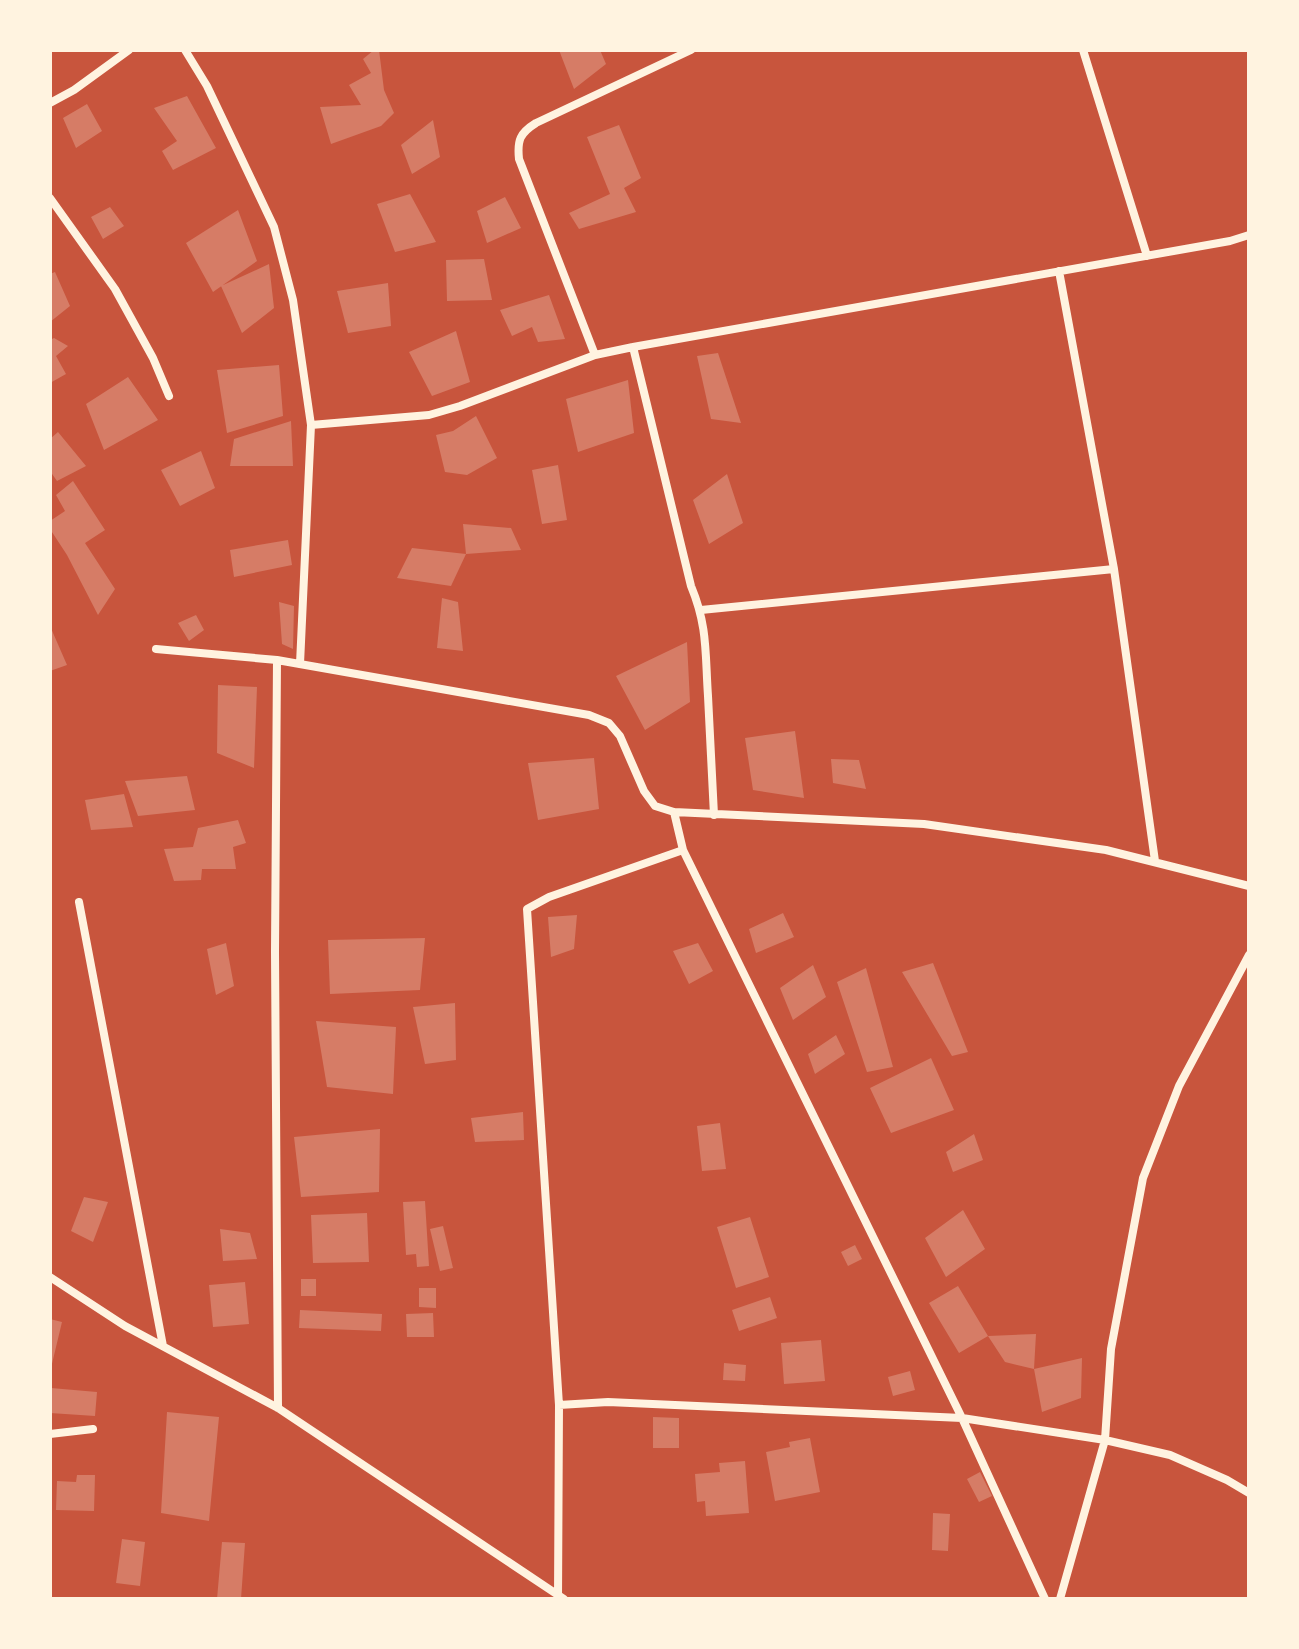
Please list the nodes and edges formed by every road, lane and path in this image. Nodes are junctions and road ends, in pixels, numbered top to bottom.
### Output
1 (129, 50) edge
2 (185, 50) edge
3 (691, 50) edge
4 (1083, 50) edge
5 (50, 103) edge
6 (50, 198) edge
7 (1249, 235) edge
8 (1147, 256) junction
9 (1059, 271) junction
10 (633, 347) junction
11 (595, 355) junction
12 (169, 396) dead end
13 (311, 425) junction
14 (1114, 569) junction
15 (701, 610) junction
16 (156, 649) dead end
17 (277, 660) junction
18 (300, 664) junction
19 (674, 812) junction
20 (714, 815) junction
21 (683, 850) junction
22 (1155, 861) junction
23 (1249, 886) edge
24 (79, 902) dead end
25 (1249, 955) edge
26 (50, 1277) edge
27 (163, 1346) junction
28 (559, 1405) junction
29 (278, 1408) junction
30 (962, 1418) junction
31 (93, 1429) dead end
32 (50, 1434) edge
33 (1105, 1440) junction
34 (1249, 1493) edge
35 (560, 1597) edge
36 (1045, 1599) edge
37 (1060, 1599) edge

1 - 5 street
2 - 13 street
3 - 11 street
4 - 8 street
6 - 12 street
7 - 8 street
8 - 9 street
9 - 10 street
9 - 14 street
10 - 11 street
10 - 15 street
11 - 13 street
13 - 18 street
14 - 15 street
14 - 22 street
15 - 20 street
16 - 17 street
17 - 18 street
17 - 29 street
18 - 19 street
19 - 20 street
19 - 21 street
20 - 22 street
21 - 28 street
21 - 30 street
22 - 23 street
24 - 27 street
25 - 33 street
26 - 27 street
27 - 29 street
28 - 30 street
28 - 35 street
29 - 35 street
30 - 33 street
30 - 36 street
31 - 32 street
33 - 34 street
33 - 37 street

